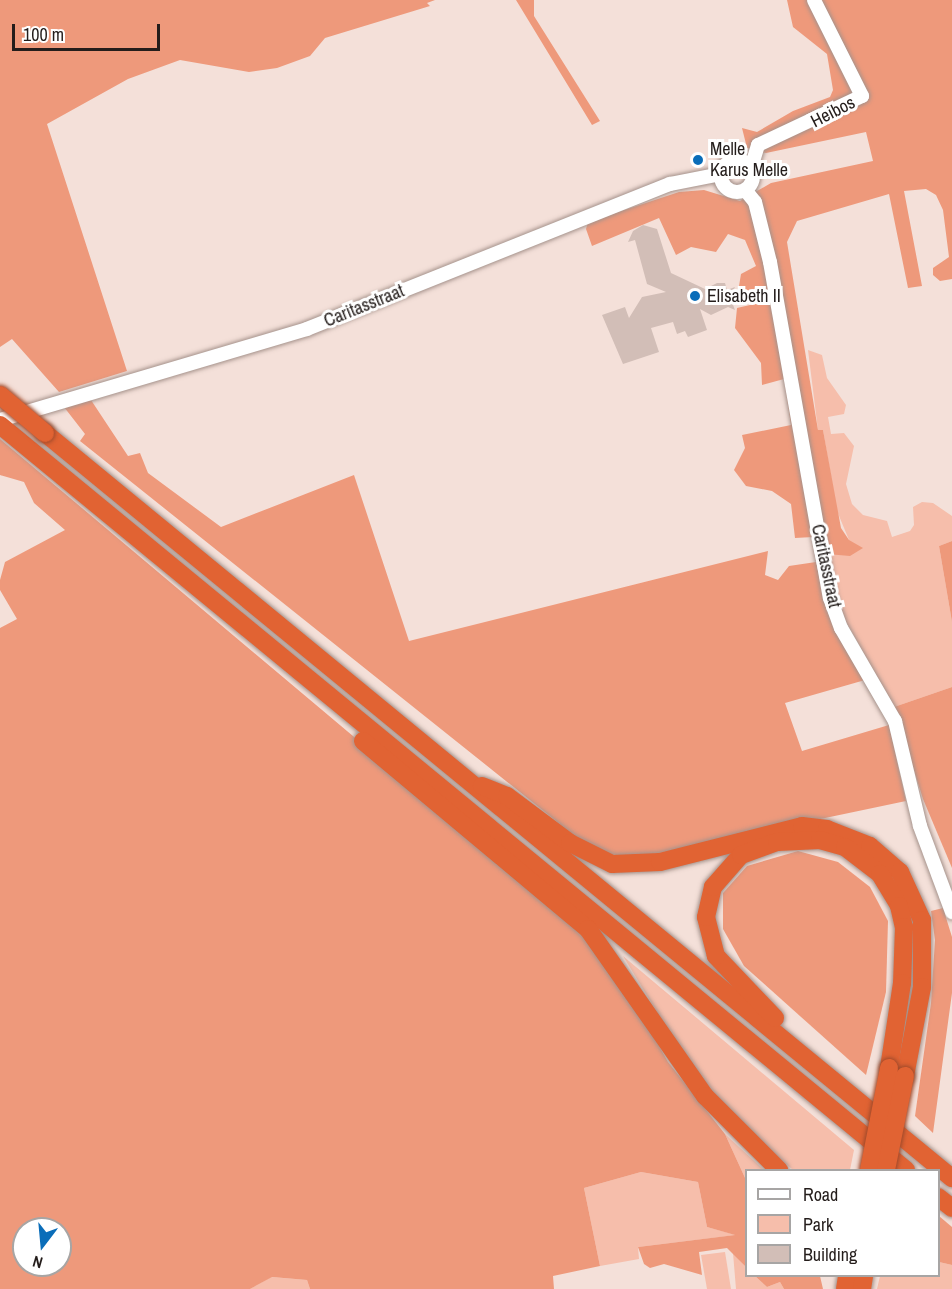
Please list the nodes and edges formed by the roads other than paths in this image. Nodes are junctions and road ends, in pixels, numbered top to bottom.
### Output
1 (814, 0) edge
2 (751, 168) junction
3 (721, 174) junction
4 (750, 196) junction
5 (0, 395) edge
6 (0, 420) edge
7 (0, 425) edge
8 (46, 463) junction
9 (464, 779) junction
10 (952, 912) edge
11 (897, 1072) junction
12 (952, 1163) edge
13 (778, 1169) edge
14 (869, 1169) edge
15 (886, 1169) edge
16 (905, 1169) edge
17 (952, 1178) edge
18 (940, 1198) edge
19 (952, 1208) edge

1 - 2 street, Heibos
2 - 3 street
2 - 4 street
3 - 4 street
3 - 6 street, Caritasstraat
4 - 10 street, Caritasstraat
5 - 9 highway, bridge
7 - 8 highway
8 - 13 highway
8 - 16 highway
9 - 11 highway
9 - 17 highway
11 - 12 highway
11 - 14 highway, bridge
11 - 15 highway, bridge
18 - 19 highway

